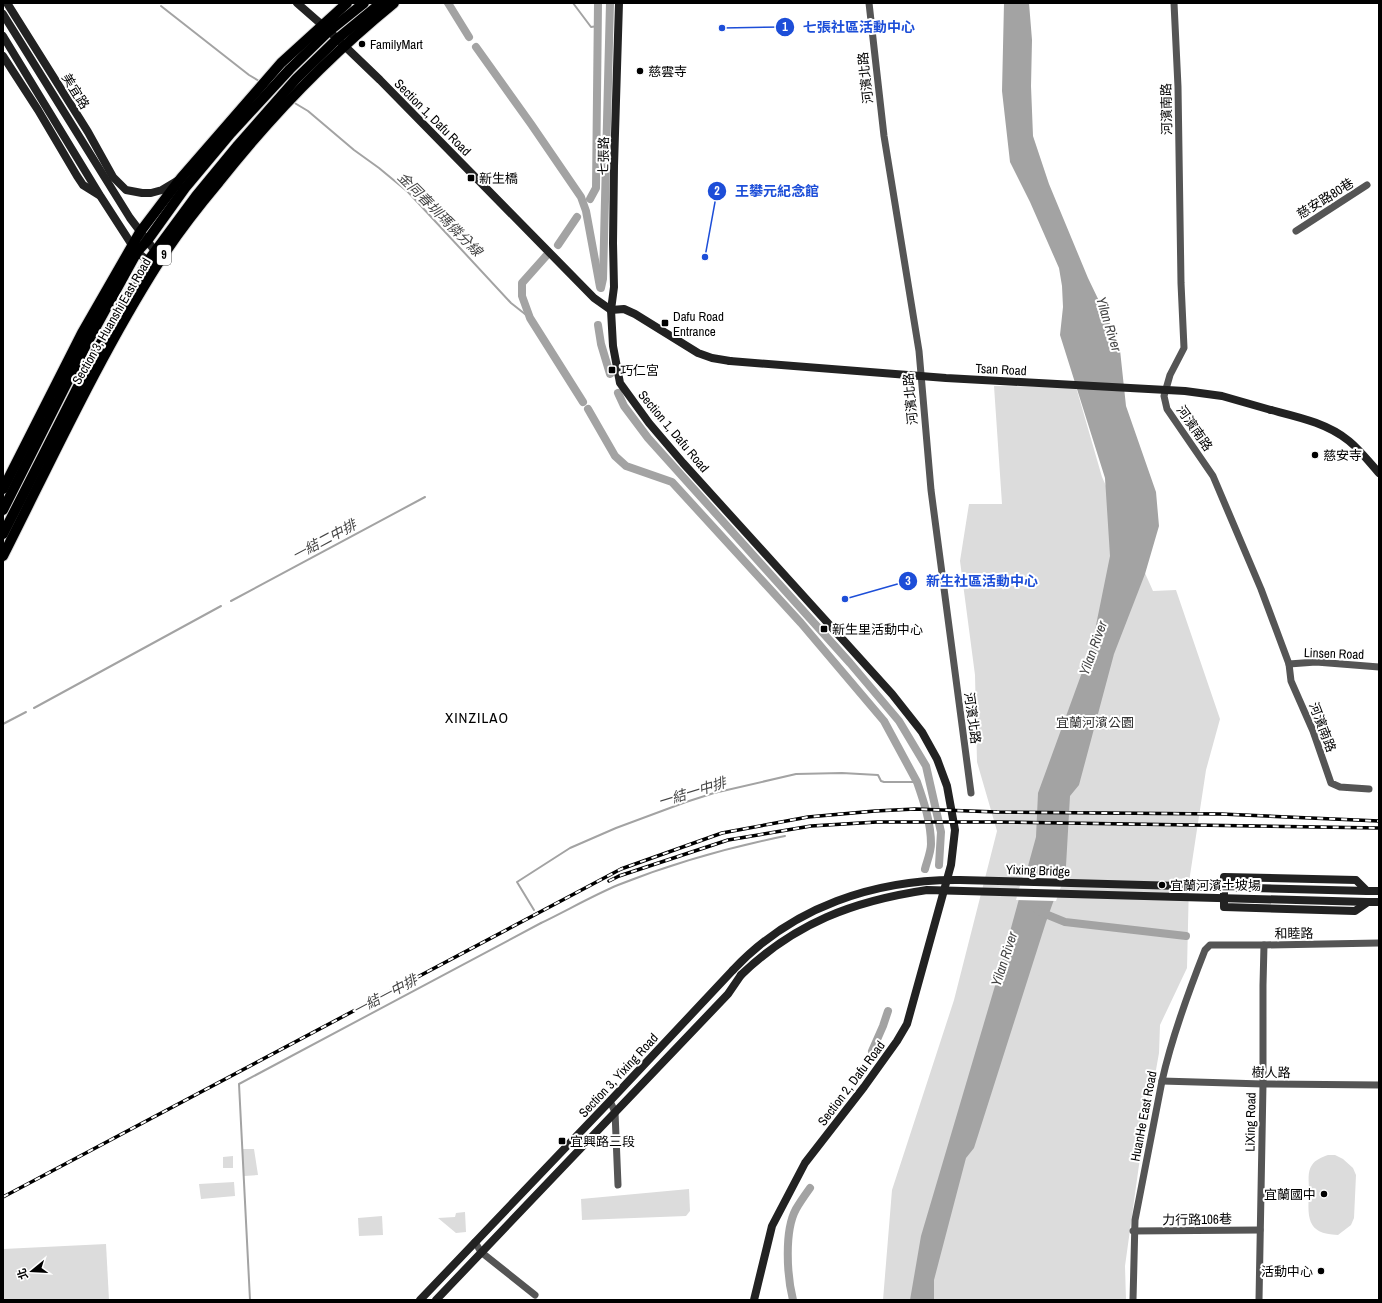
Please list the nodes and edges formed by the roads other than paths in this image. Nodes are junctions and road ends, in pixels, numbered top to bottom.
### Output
1 (7, 3) edge
2 (297, 3) edge
3 (347, 3) edge
4 (364, 3) edge
5 (381, 3) edge
6 (394, 3) edge
7 (619, 3) edge
8 (869, 3) edge
9 (1174, 3) edge
10 (3, 14) edge
11 (326, 28) junction
12 (3, 36) edge
13 (341, 43) junction
14 (3, 56) edge
15 (226, 140) junction
16 (193, 164) junction
17 (181, 178) junction
18 (1367, 185) dead end
19 (111, 187) junction
20 (126, 190) junction
21 (101, 197) junction
22 (1296, 231) dead end
23 (140, 232) junction
24 (147, 241) junction
25 (135, 248) junction
26 (155, 251) junction
27 (148, 261) junction
28 (160, 261) junction
29 (611, 310) junction
30 (1379, 473) edge
31 (3, 489) edge
32 (3, 510) edge
33 (3, 534) edge
34 (3, 556) edge
35 (1289, 664) junction
36 (1379, 667) edge
37 (1369, 789) dead end
38 (971, 793) dead end
39 (949, 871) joint
40 (1239, 877) junction
41 (1367, 892) junction
42 (1379, 892) edge
43 (1368, 902) junction
44 (1379, 902) edge
45 (1239, 908) junction
46 (1379, 943) edge
47 (1210, 945) joint
48 (1264, 945) junction
49 (733, 970) joint
50 (741, 976) joint
51 (1162, 1081) junction
52 (1263, 1084) junction
53 (1379, 1085) edge
54 (610, 1101) junction
55 (615, 1112) junction
56 (618, 1185) dead end
57 (1260, 1230) junction
58 (1133, 1231) junction
59 (475, 1242) junction
60 (481, 1252) junction
61 (535, 1295) dead end
62 (420, 1300) edge
63 (436, 1300) edge
64 (754, 1300) edge
65 (1133, 1300) edge
66 (1259, 1300) edge

1 - 20 street, 美宜路
2 - 11 street, Section 1, Dafu Road
3 - 11 main road, Section 3, Huanshi East Road / 9
4 - 11 main road, Section 3, Huanshi East Road / 9
5 - 13 main road, Section 3, Huanshi East Road / 9
6 - 13 main road, Section 3, Huanshi East Road / 9
7 - 29 street, 七張路
8 - 38 street, 河濱北路
9 - 35 street, 河濱南路
10 - 19 street, 美宜路
11 - 13 street, Section 1, Dafu Road
11 - 15 main road, Section 3, Huanshi East Road / 9
11 - 16 main road, Section 3, Huanshi East Road / 9
12 - 21 street
13 - 26 main road, Section 3, Huanshi East Road / 9
13 - 28 main road, Section 3, Huanshi East Road / 9
13 - 29 street, Section 1, Dafu Road
14 - 21 street
15 - 16 main road
15 - 24 main road, Section 3, Huanshi East Road / 9
16 - 17 main road, Section 3, Huanshi East Road / 9
17 - 20 street
17 - 23 main road, Section 3, Huanshi East Road / 9
18 - 22 street, 慈安路80巷
19 - 20 street
19 - 23 street, 美宜路
21 - 25 street
23 - 24 street, 美宜路
23 - 25 main road, Section 3, Huanshi East Road / 9
24 - 25 main road, Section 3, Huanshi East Road / 9
24 - 26 street, 美宜路
25 - 27 street
25 - 31 main road, Section 3, Huanshi East Road / 9
25 - 32 main road, Section 3, Huanshi East Road / 9
26 - 27 main road, Section 3, Huanshi East Road / 9
26 - 28 street, 美宜路
27 - 28 street
27 - 33 main road, Section 3, Huanshi East Road / 9
28 - 34 main road, Section 3, Huanshi East Road / 9
29 - 30 street, Tsan Road, bridge
29 - 39 street, Section 1, Dafu Road
35 - 36 street, Linsen Road
35 - 37 street, 河濱南路
39 - 64 street, Section 2, Dafu Road
40 - 41 street
40 - 45 street
40 - 45 street
41 - 42 street, Yixing Bridge
41 - 49 street, Yixing Bridge, bridge
43 - 44 street, Yixing Bridge
43 - 45 street
43 - 50 street, Yixing Bridge, bridge
46 - 48 street, 和睦路
47 - 48 street, 和睦路
47 - 51 street, HuanHe East Road
48 - 52 street, LiXing Road
49 - 54 street, Section 3, Yixing Road
50 - 55 street, Section 3, Yixing Road
51 - 52 street, 樹人路
51 - 58 street, HuanHe East Road
52 - 53 street, 樹人路
52 - 57 street, LiXing Road
54 - 55 street
54 - 59 street, Section 3, Yixing Road
55 - 56 street
55 - 60 street, Section 3, Yixing Road
57 - 58 street, 力行路106巷
57 - 66 street, LiXing Road
58 - 65 street, HuanHe East Road
59 - 60 street
59 - 62 street, Section 3, Yixing Road
60 - 61 street
60 - 63 street, Section 3, Yixing Road

